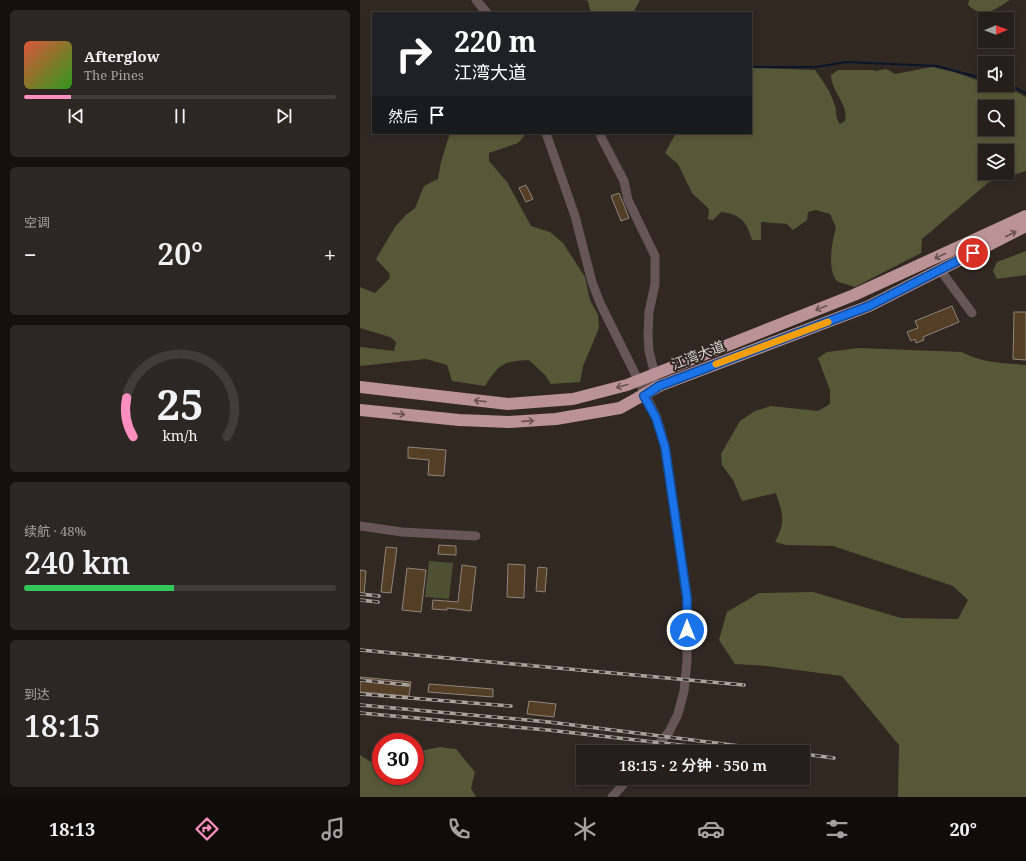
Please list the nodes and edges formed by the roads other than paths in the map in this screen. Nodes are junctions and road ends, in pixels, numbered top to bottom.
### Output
1 (476, 0) edge
2 (486, 12) edge
3 (546, 134) edge
4 (601, 134) edge
5 (1026, 216) edge
6 (1026, 226) edge
7 (941, 271) junction
8 (972, 313) dead end
9 (655, 375) junction
10 (638, 381) junction
11 (360, 387) edge
12 (644, 396) junction
13 (360, 410) edge
14 (360, 526) edge
15 (476, 536) dead end
16 (658, 745) edge
17 (623, 785) edge
18 (612, 797) edge

1 - 2 street
3 - 10 street
4 - 9 street
5 -> 9 highway, 江湾大道
7 -> 6 highway, 江湾大道
7 - 8 street
7 - 12 highway, 江湾大道
9 - 10 highway, 江湾大道
9 - 12 street
10 -> 11 highway, 江湾大道
10 - 12 street
13 -> 12 highway, 江湾大道
12 - 16 street
14 - 15 street
17 - 18 street

